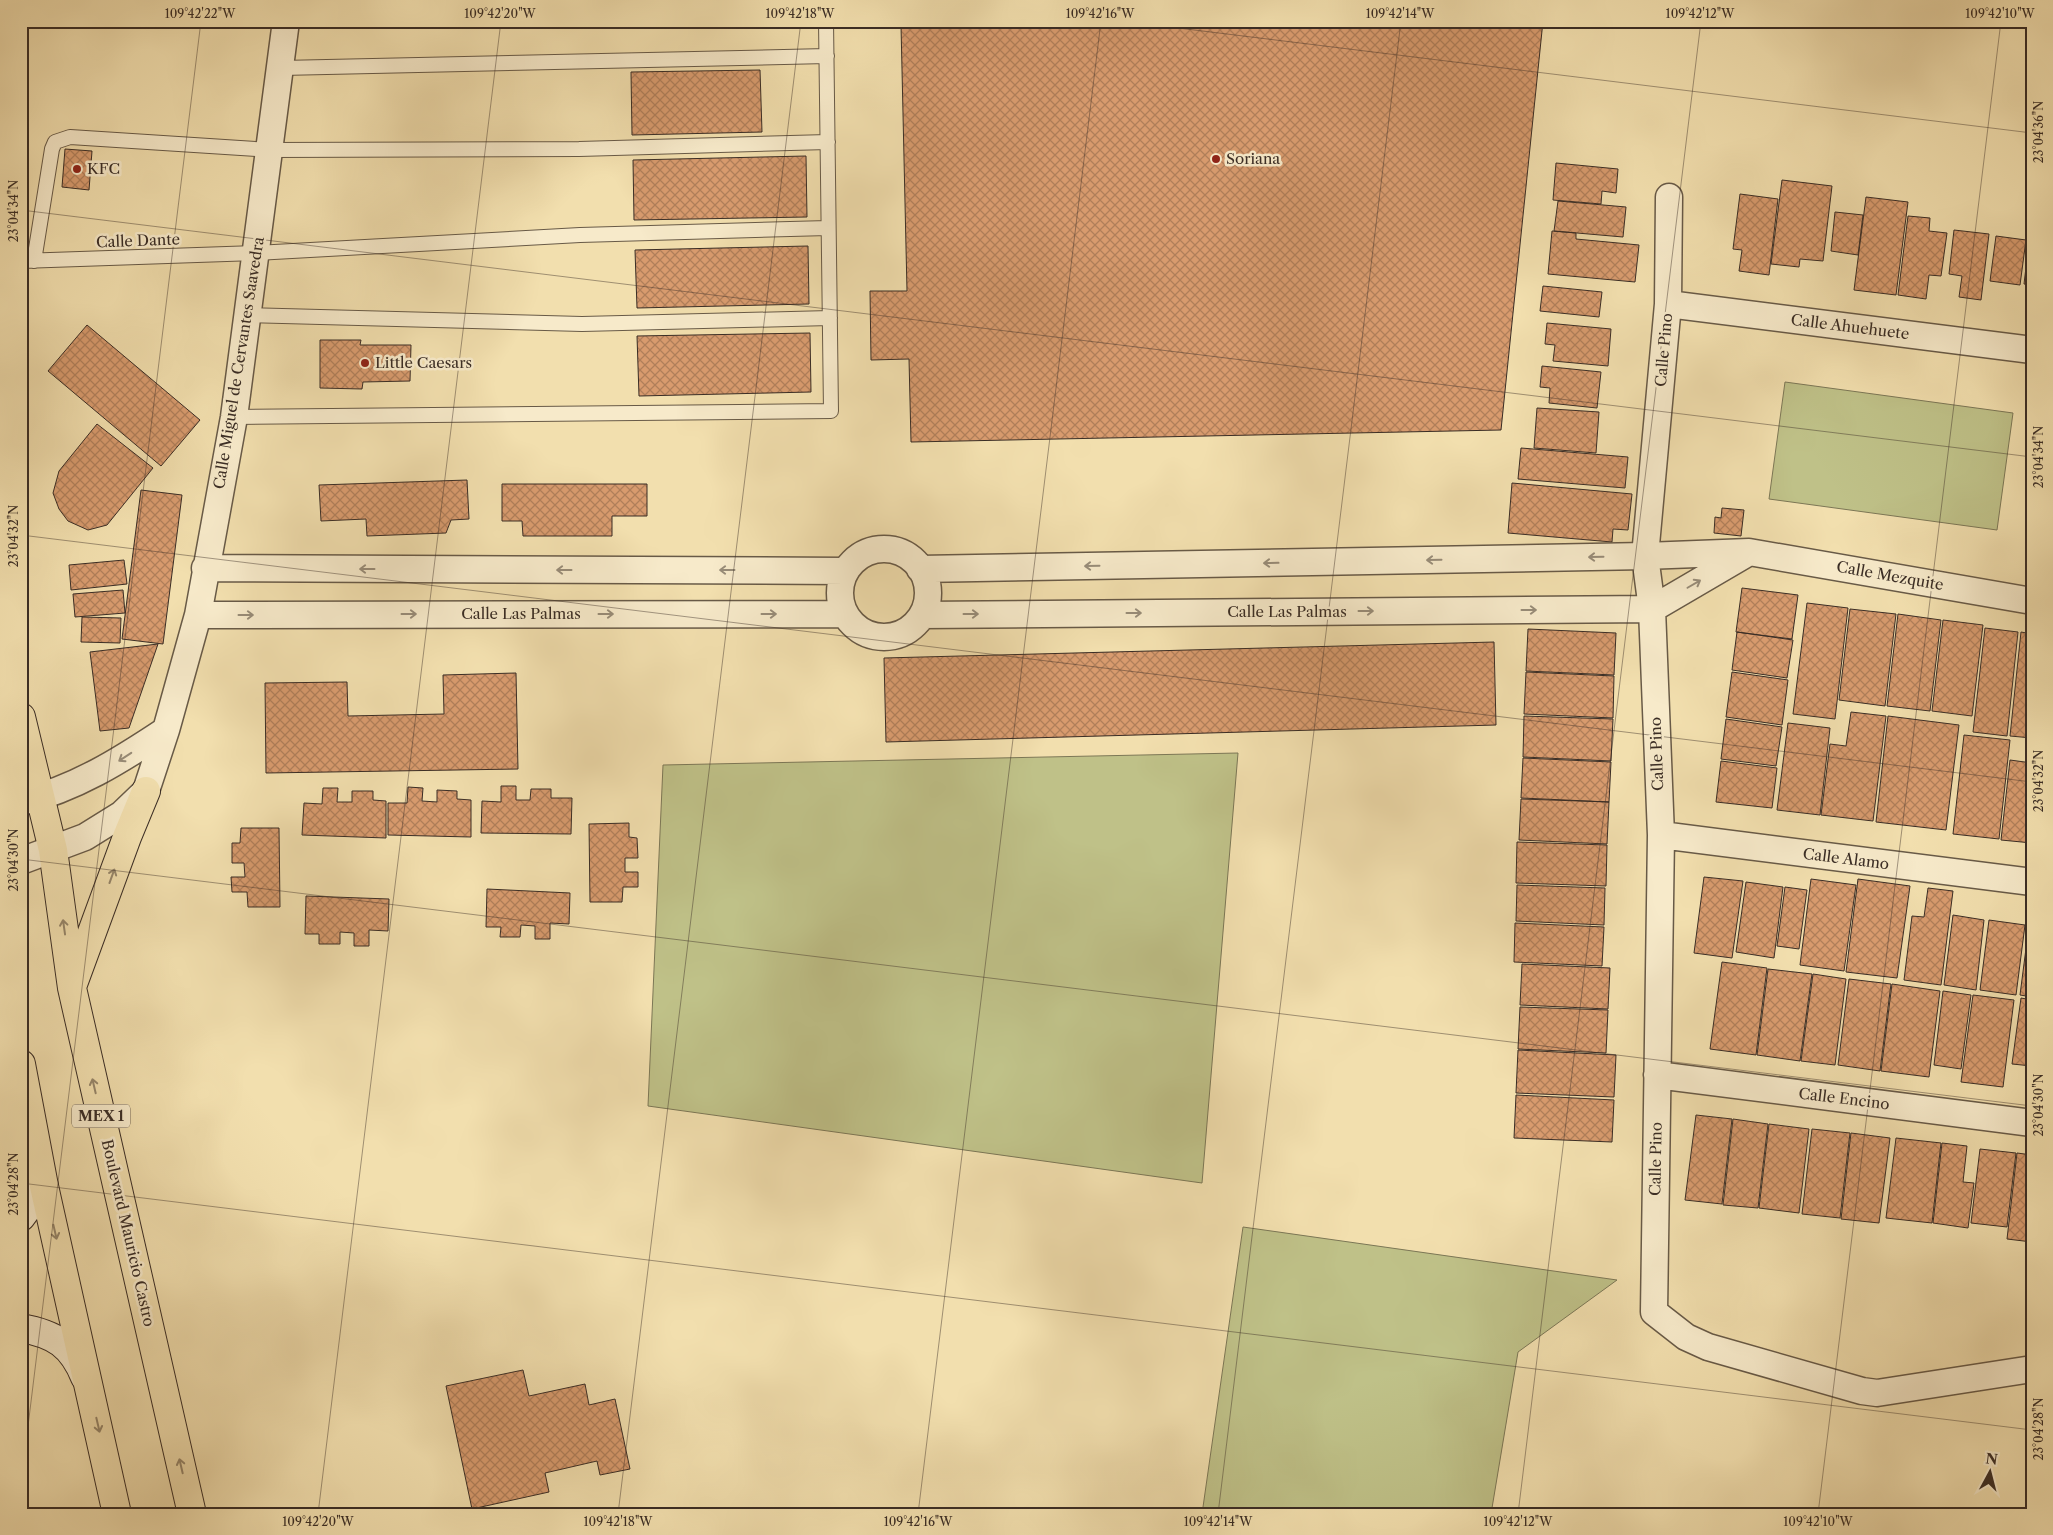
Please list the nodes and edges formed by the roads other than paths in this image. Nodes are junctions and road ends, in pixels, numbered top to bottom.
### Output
1 (286, 21) edge
2 (826, 21) edge
3 (827, 56) junction
4 (281, 68) junction
5 (828, 142) junction
6 (270, 150) junction
7 (1669, 197) dead end
8 (828, 228) junction
9 (256, 253) junction
10 (27, 261) edge
11 (1668, 304) junction
12 (248, 315) junction
13 (830, 318) junction
14 (2032, 350) edge
15 (234, 417) junction
16 (1749, 552) junction
17 (1645, 556) junction
18 (206, 568) junction
19 (920, 569) junction
20 (846, 571) junction
21 (2032, 601) edge
22 (1652, 609) junction
23 (198, 614) junction
24 (845, 614) junction
25 (922, 615) junction
26 (21, 717) edge
27 (166, 730) junction
28 (146, 792) junction
29 (31, 800) edge
30 (1661, 835) junction
31 (53, 850) junction
32 (21, 861) edge
33 (2032, 882) edge
34 (72, 988) junction
35 (21, 1064) edge
36 (1657, 1075) junction
37 (2032, 1123) edge
38 (44, 1186) junction
39 (21, 1217) edge
40 (21, 1328) edge
41 (2032, 1369) edge
42 (90, 1389) junction
43 (117, 1514) edge
44 (192, 1514) edge

1 - 4 street, Calle Miguel de Cervantes Saavedra
2 - 3 lane
3 - 4 lane
3 - 5 lane
4 - 6 street, Calle Miguel de Cervantes Saavedra
5 - 6 lane
5 - 8 lane
6 - 9 street, Calle Miguel de Cervantes Saavedra
6 - 10 lane
7 - 11 street, Calle Pino
8 - 9 lane, Calle Dante
8 - 13 lane
9 - 10 lane, Calle Dante
9 - 12 street, Calle Miguel de Cervantes Saavedra
11 - 14 street, Calle Ahuehuete
11 - 17 street, Calle Pino
12 - 13 lane
12 - 15 street, Calle Miguel de Cervantes Saavedra
13 - 15 lane
15 - 18 street, Calle Miguel de Cervantes Saavedra
16 - 17 street, Calle Mezquite
16 - 21 street, Calle Mezquite
22 -> 16 street
17 -> 19 street
17 - 22 street, Calle Pino
20 -> 18 street
18 - 23 street, Calle Miguel de Cervantes Saavedra
19 - 20 street
19 - 25 street
20 - 24 street
25 -> 22 street, Calle Las Palmas
22 - 30 street, Calle Pino
23 -> 24 street, Calle Las Palmas
23 - 27 street, Calle Miguel de Cervantes Saavedra
24 - 25 street
26 - 29 main road, Boulevard Mauricio Castro / MEX 1
27 - 28 street, Calle Miguel de Cervantes Saavedra
27 -> 29 street
28 - 31 street, Calle Miguel de Cervantes Saavedra
34 -> 28 main road
29 - 31 main road, Boulevard Mauricio Castro / MEX 1
30 - 33 street, Calle Alamo
30 - 36 street, Calle Pino
31 - 32 street, Calle Miguel de Cervantes Saavedra
34 -> 31 main road, Boulevard Mauricio Castro / MEX 1
44 -> 34 main road, Boulevard Mauricio Castro / MEX 1
35 - 38 main road
36 - 37 street, Calle Encino
36 - 41 street, Calle Pino
38 - 39 main road
38 -> 42 main road
40 - 42 main road
42 -> 43 main road

